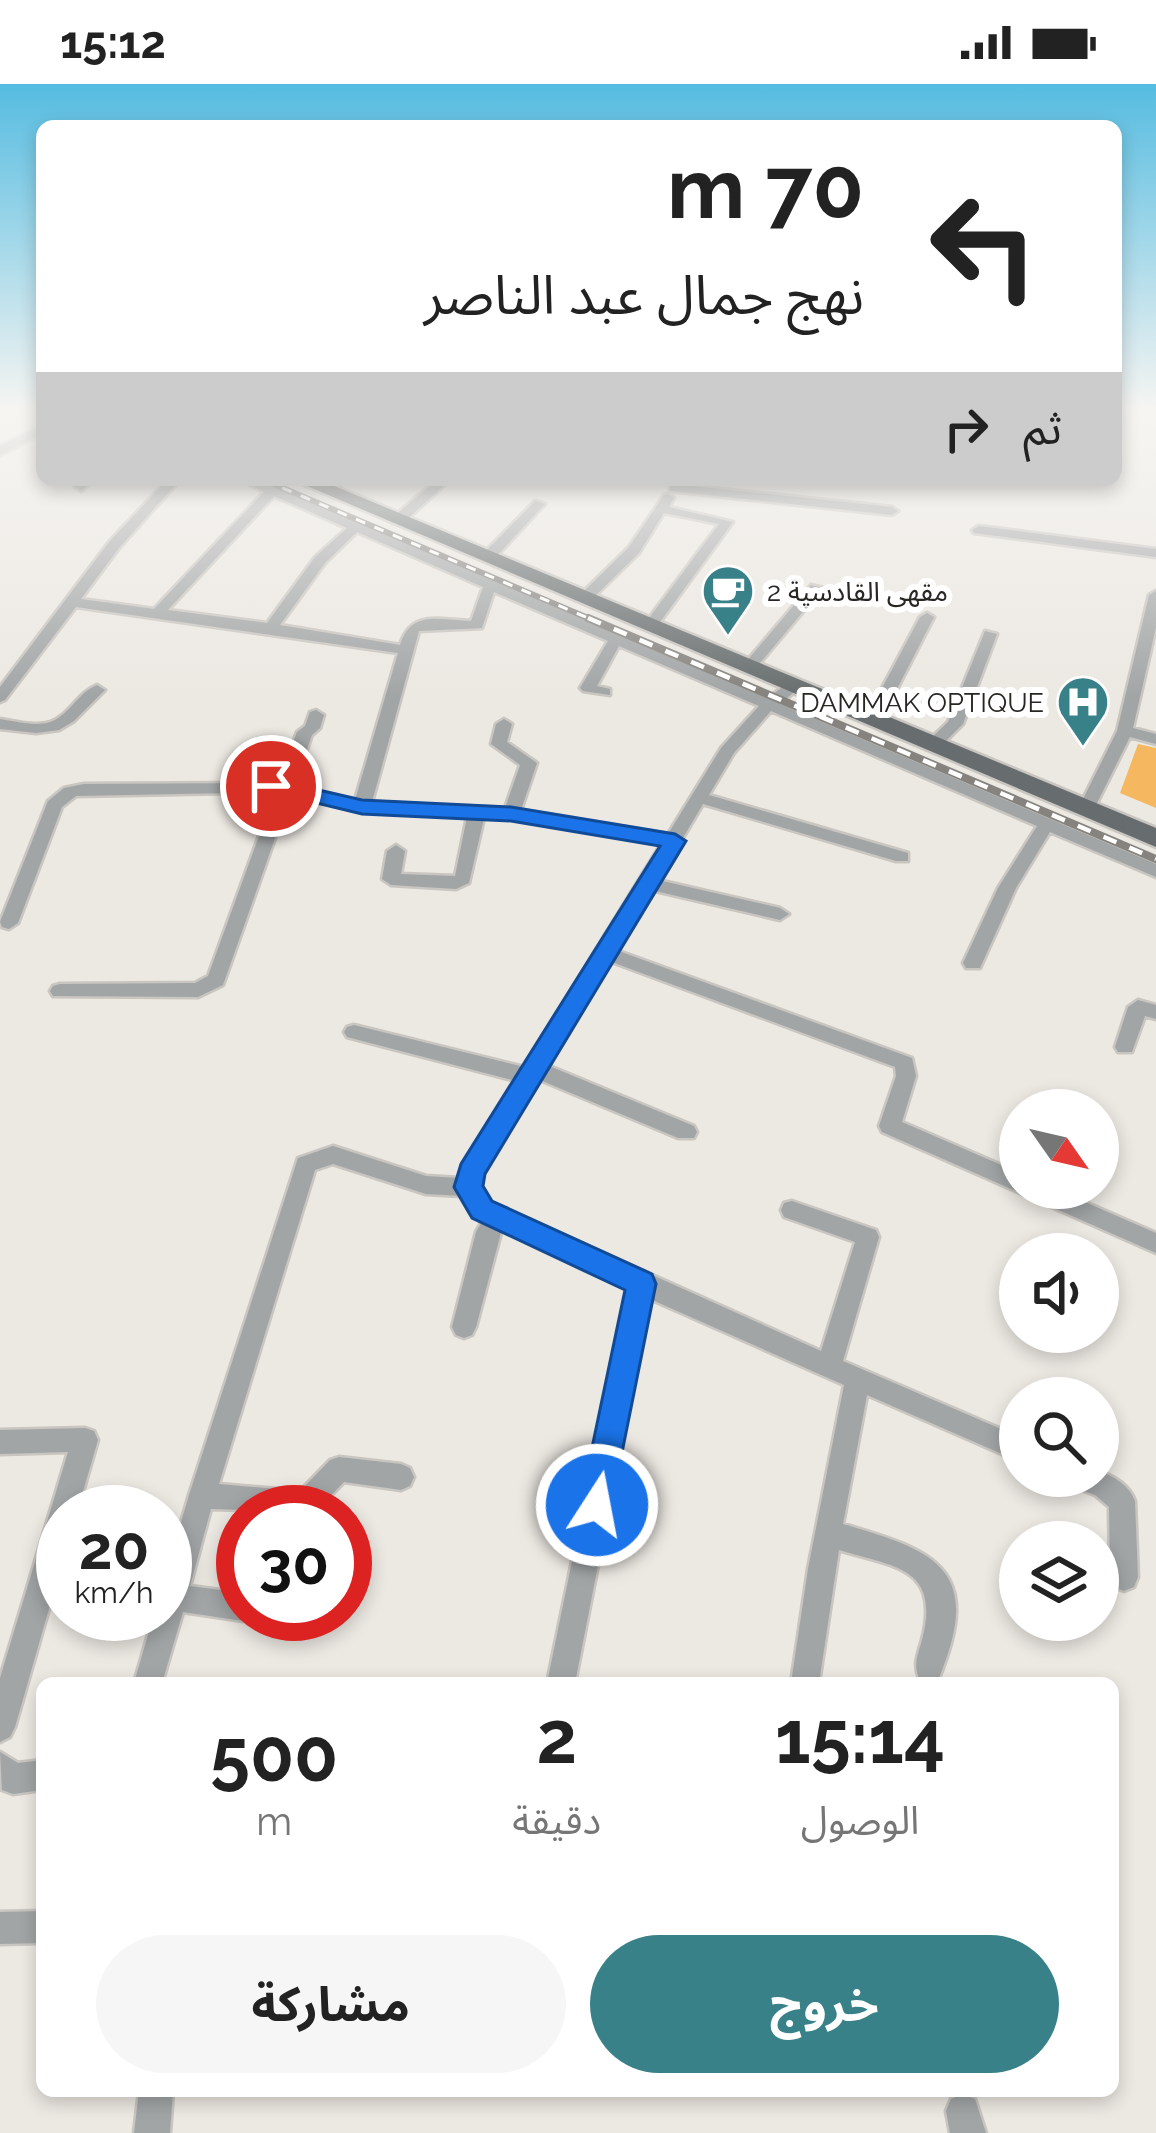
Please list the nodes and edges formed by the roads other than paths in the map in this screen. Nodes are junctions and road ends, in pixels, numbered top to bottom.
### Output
1 (150, 506) edge
2 (258, 506) edge
3 (306, 506) edge
4 (364, 506) edge
5 (415, 506) edge
6 (537, 506) edge
7 (664, 506) edge
8 (843, 506) edge
9 (662, 509) junction
10 (892, 512) dead end
11 (398, 520) junction
12 (355, 527) junction
13 (979, 530) dead end
14 (1156, 553) edge
15 (488, 557) junction
16 (494, 584) junction
17 (816, 588) dead end
18 (1156, 596) edge
19 (585, 598) junction
20 (72, 602) junction
21 (158, 613) junction
22 (928, 617) dead end
23 (650, 626) junction
24 (271, 628) junction
25 (989, 634) dead end
26 (616, 637) junction
27 (406, 650) junction
28 (749, 666) junction
29 (795, 684) junction
30 (97, 690) dead end
31 (605, 692) dead end
32 (0, 697) edge
33 (770, 703) junction
34 (316, 715) dead end
35 (874, 718) junction
36 (0, 724) edge
37 (504, 724) dead end
38 (1125, 731) junction
39 (1156, 739) edge
40 (934, 744) junction
41 (285, 790) junction
42 (700, 799) junction
43 (362, 807) junction
44 (1086, 809) junction
45 (477, 812) junction
46 (511, 814) junction
47 (1047, 824) junction
48 (1156, 838) edge
49 (675, 841) junction
50 (396, 851) dead end
51 (902, 857) dead end
52 (1156, 871) edge
53 (649, 884) junction
54 (780, 914) dead end
55 (9, 923) dead end
56 (606, 953) junction
57 (973, 963) dead end
58 (60, 991) dead end
59 (1156, 1012) edge
60 (354, 1033) dead end
61 (1125, 1047) dead end
62 (533, 1073) junction
63 (686, 1132) dead end
64 (999, 1174) edge
65 (468, 1187) junction
66 (1079, 1209) edge
67 (792, 1210) dead end
68 (497, 1216) junction
69 (1156, 1243) edge
70 (641, 1284) junction
71 (464, 1327) dead end
72 (829, 1366) junction
73 (858, 1378) junction
74 (999, 1441) edge
75 (0, 1442) edge
76 (401, 1478) dead end
77 (202, 1495) junction
78 (1117, 1497) edge
79 (192, 1530) edge
80 (831, 1534) junction
81 (1124, 1577) dead end
82 (160, 1641) edge
83 (929, 1668) dead end
84 (150, 1677) edge
85 (562, 1677) edge
86 (806, 1677) edge
87 (0, 1727) edge
88 (0, 1767) edge
89 (36, 1776) edge
90 (36, 1927) edge
91 (0, 1928) edge
92 (156, 2097) edge
93 (152, 2133) edge

1 - 20 street
2 - 21 street
3 - 12 street
4 - 11 main road
5 - 11 street
6 - 15 street
7 - 9 street
8 - 10 street
9 - 19 street
9 - 23 street
11 - 15 main road
12 - 16 street
12 - 24 street
13 - 14 street
15 - 19 main road
16 - 26 street
16 - 27 street
17 - 28 street
18 - 38 street
19 - 23 main road
20 - 21 street
20 - 32 street
21 - 24 street
22 - 35 street
23 - 28 main road
24 - 27 street
25 - 40 street
26 - 31 street
26 - 33 street
27 - 43 street
28 - 29 main road
29 - 33 street
29 - 35 main road
30 - 36 street
33 - 42 street
33 - 47 street
34 - 41 street
35 - 40 main road
37 - 46 street
38 - 39 street
38 - 44 street
40 - 44 main road
41 - 43 street
41 - 55 street
41 - 58 street
42 - 49 street
42 - 51 street
43 - 45 street
44 - 48 main road
45 - 46 street
45 - 50 street
46 - 49 street
47 - 52 street
47 - 57 street
49 - 53 street
53 - 54 street
53 - 56 street
56 - 62 street
56 - 64 street
59 - 61 street
60 - 62 street
62 - 63 street
62 - 65 street
65 - 68 street
65 - 77 street
66 - 69 street
67 - 72 street
68 - 70 street
68 - 71 street
70 - 72 street
70 - 85 street
72 - 73 street
73 - 74 street
73 - 80 street
75 - 87 street
76 - 77 street
77 - 79 street
78 - 81 street
80 - 83 street
80 - 86 street
82 - 84 street
88 - 89 street
90 - 91 street
92 - 93 street

